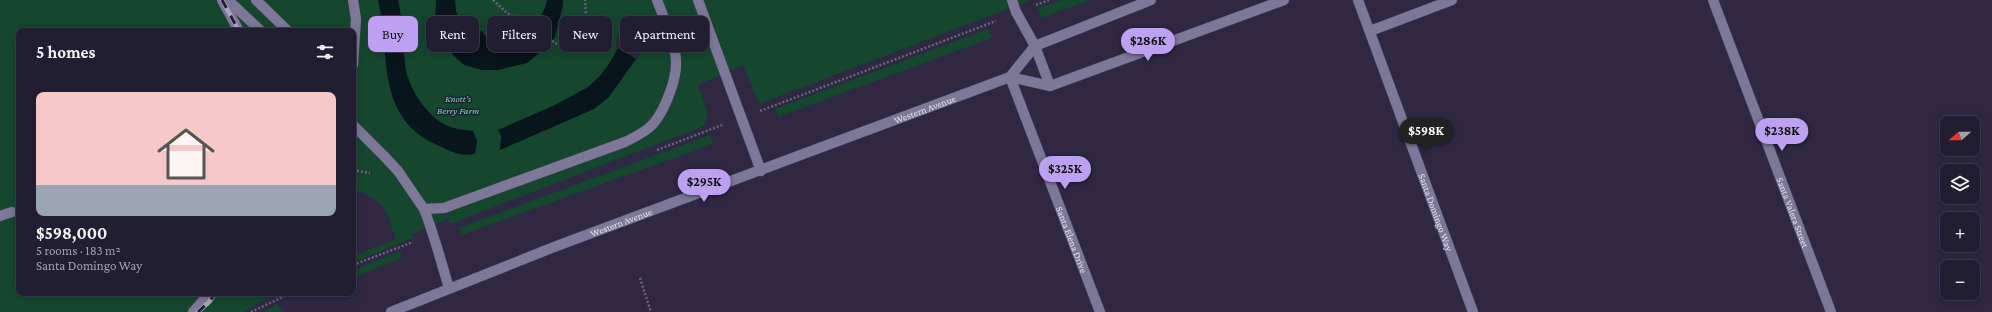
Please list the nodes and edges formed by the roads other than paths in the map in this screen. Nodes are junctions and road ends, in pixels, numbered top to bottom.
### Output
1 (222, 0) edge
2 (228, 0) edge
3 (250, 0) edge
4 (256, 0) edge
5 (353, 0) edge
6 (657, 0) edge
7 (698, 0) edge
8 (1012, 0) edge
9 (1151, 0) edge
10 (1284, 0) edge
11 (1358, 0) edge
12 (1452, 0) edge
13 (1713, 0) edge
14 (237, 28) edge
15 (258, 28) edge
16 (277, 28) edge
17 (285, 28) edge
18 (355, 28) edge
19 (1370, 31) junction
20 (1035, 46) junction
21 (1010, 77) junction
22 (1050, 86) junction
23 (356, 128) edge
24 (761, 171) junction
25 (424, 209) junction
26 (12, 212) dead end
27 (0, 216) edge
28 (449, 288) junction
29 (207, 296) edge
30 (193, 312) edge
31 (391, 312) edge
32 (1100, 312) edge
33 (1473, 312) edge
34 (1831, 312) edge

1 - 14 street
2 - 15 street
3 - 16 street
4 - 17 street
5 - 18 street
6 - 25 street
7 - 24 street
8 - 20 street
9 - 20 street
10 - 22 street
11 - 19 street, Santa Domingo Way
12 - 19 street
13 - 34 street, Santa Valera Street
19 - 33 street, Santa Domingo Way
20 - 21 street
20 - 22 street
21 - 22 street
21 - 24 street, Western Avenue
21 - 32 street, Santa Elena Drive
23 - 25 street
24 - 28 street, Western Avenue
25 - 28 street
26 - 27 street
28 - 31 street, Western Avenue
29 - 30 street

